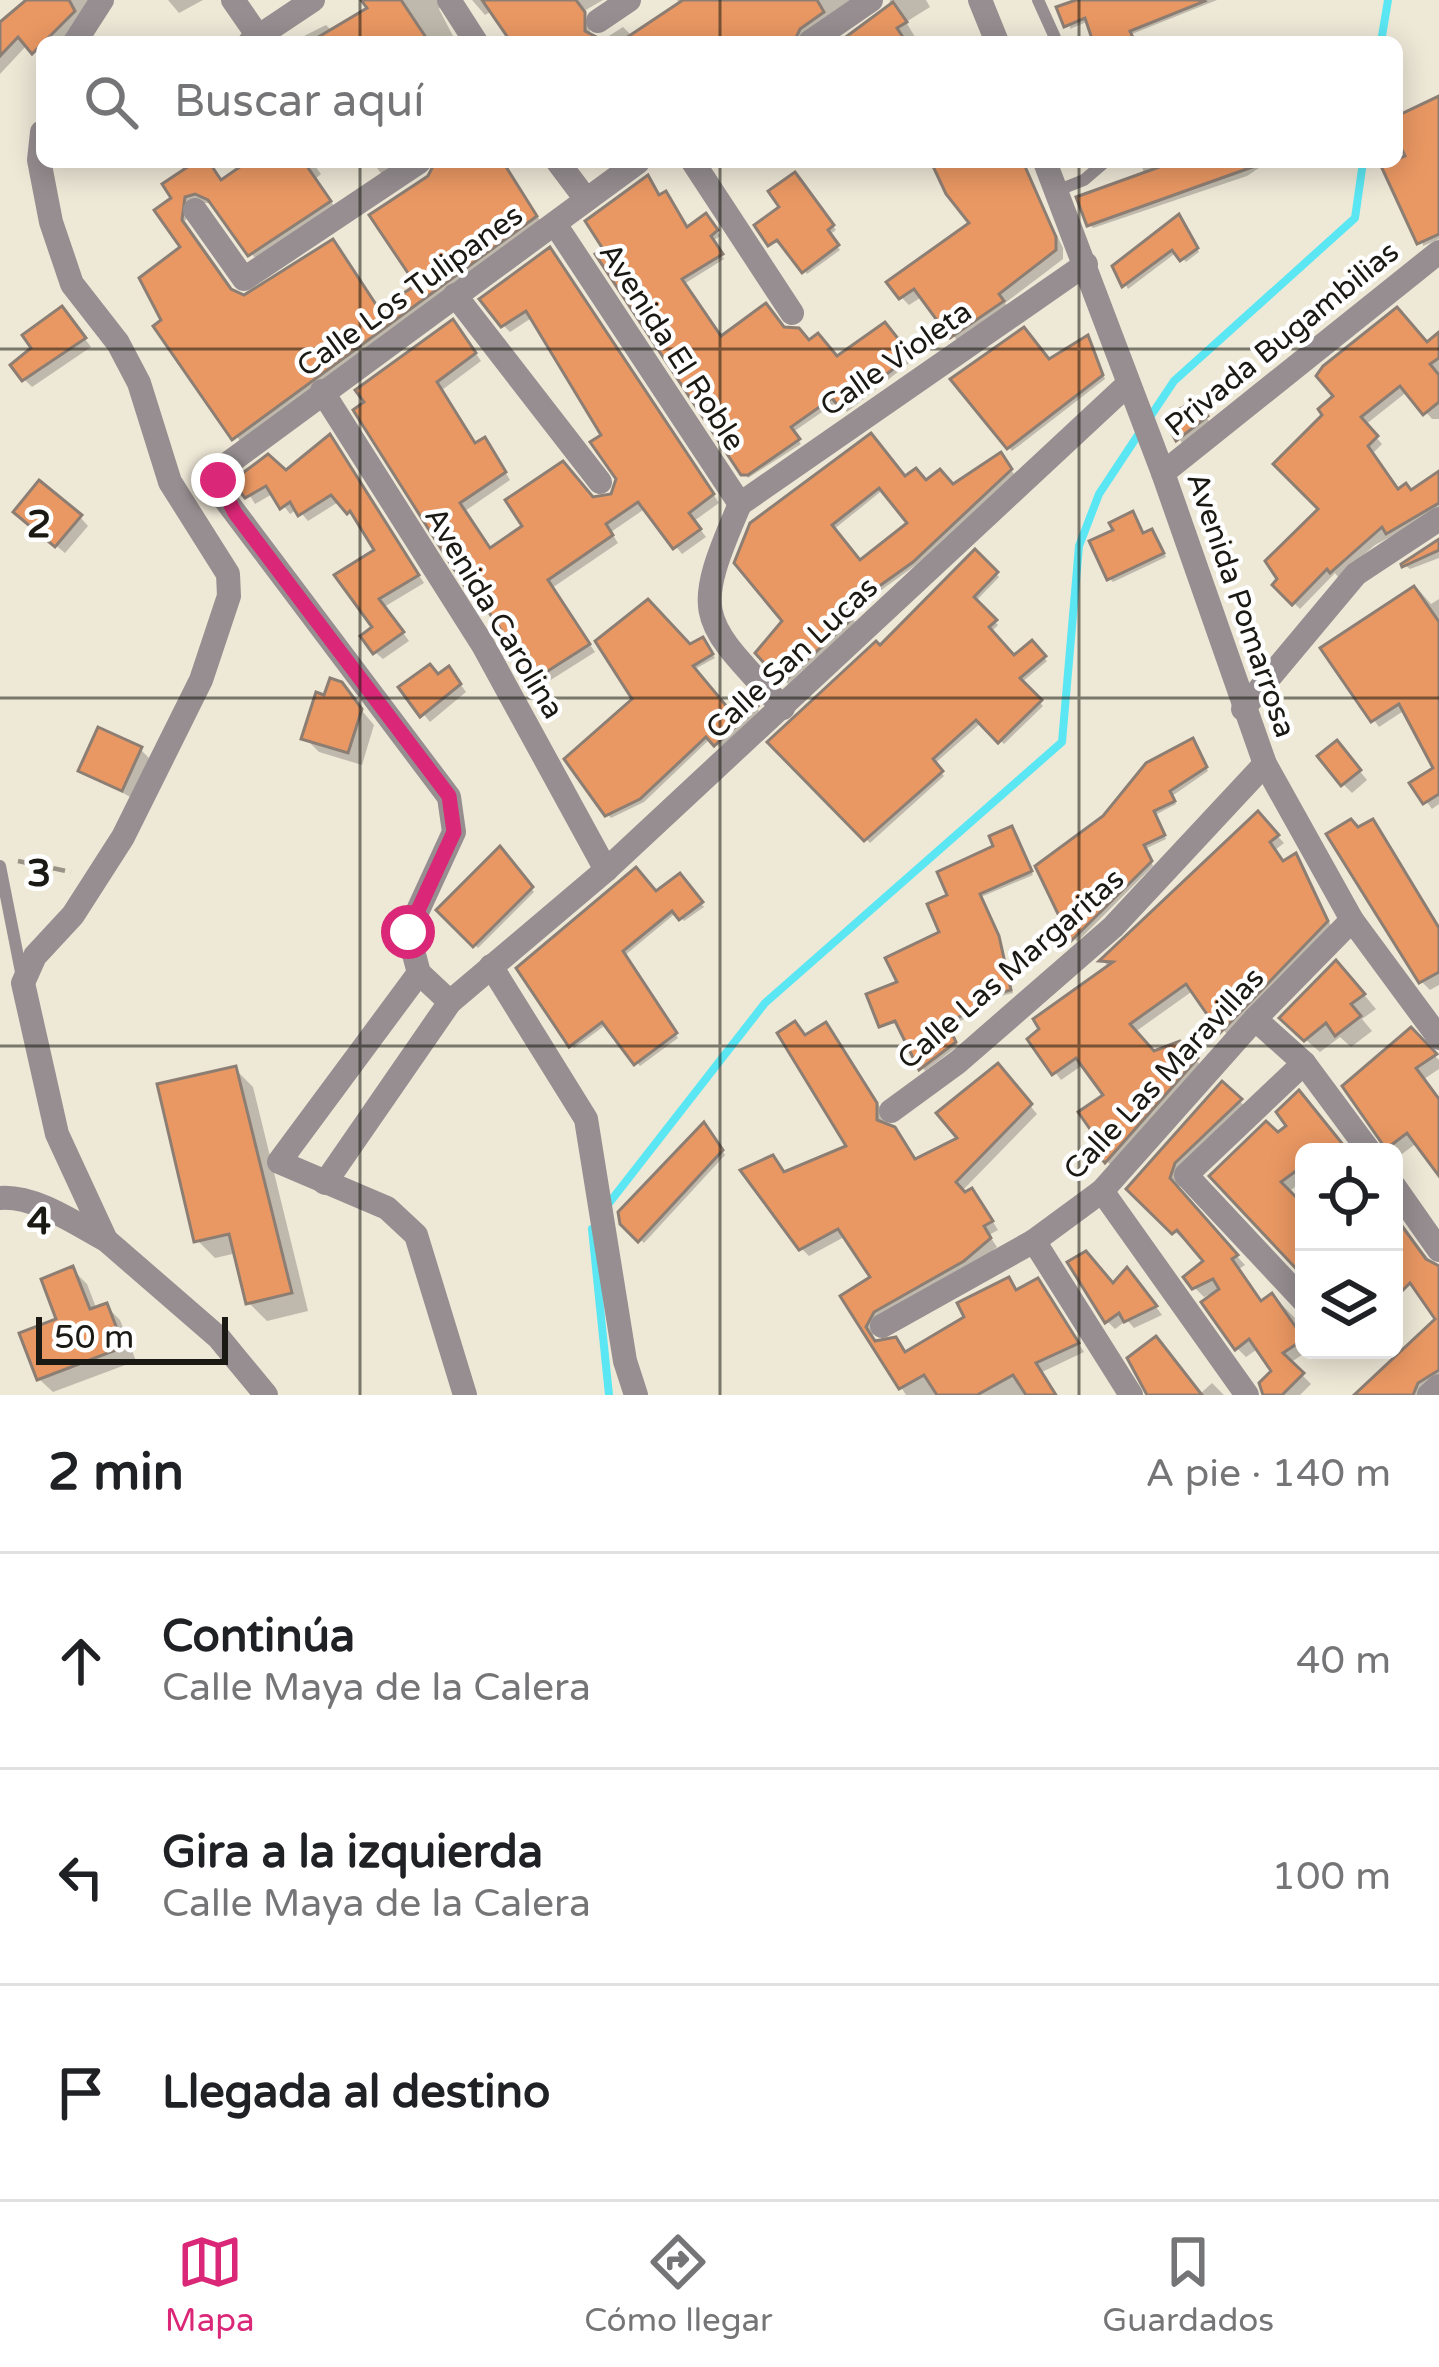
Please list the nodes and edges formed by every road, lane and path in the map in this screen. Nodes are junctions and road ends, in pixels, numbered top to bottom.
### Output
1 (102, 0) edge
2 (233, 0) edge
3 (313, 0) edge
4 (449, 0) edge
5 (629, 0) edge
6 (871, 0) edge
7 (980, 0) edge
8 (1037, 0) edge
9 (598, 21) dead end
10 (79, 36) edge
11 (252, 36) edge
12 (259, 36) edge
13 (472, 36) edge
14 (820, 36) edge
15 (995, 36) edge
16 (1054, 36) edge
17 (41, 168) edge
18 (410, 168) edge
19 (562, 168) edge
20 (629, 168) edge
21 (697, 168) edge
22 (1047, 168) edge
23 (1098, 168) edge
24 (1056, 190) junction
25 (585, 198) junction
26 (195, 210) dead end
27 (555, 224) junction
28 (1439, 252) edge
29 (1086, 264) junction
30 (455, 295) junction
31 (792, 313) dead end
32 (1127, 385) junction
33 (322, 391) junction
34 (1161, 467) junction
35 (600, 482) dead end
36 (740, 504) junction
37 (1439, 519) edge
38 (783, 708) junction
39 (1243, 710) junction
40 (1265, 764) junction
41 (0, 856) edge
42 (0, 866) edge
43 (606, 870) junction
44 (100, 874) junction
45 (1352, 920) junction
46 (491, 966) junction
47 (419, 974) junction
48 (23, 983) junction
49 (450, 1002) junction
50 (1255, 1018) junction
51 (1439, 1038) edge
52 (1304, 1063) junction
53 (890, 1111) dead end
54 (1363, 1143) edge
55 (325, 1183) junction
56 (1102, 1191) junction
57 (0, 1198) edge
58 (1403, 1199) edge
59 (106, 1240) junction
60 (1034, 1241) junction
61 (1439, 1250) edge
62 (1295, 1291) edge
63 (882, 1326) dead end
64 (1439, 1386) edge
65 (266, 1395) edge
66 (465, 1395) edge
67 (636, 1395) edge
68 (1130, 1395) edge
69 (1247, 1395) edge
70 (1430, 1395) edge

1 - 10 street
2 - 11 street
3 - 12 street
4 - 13 street
5 - 9 street
6 - 14 street
7 - 15 street
8 - 16 lane
17 - 44 street
18 - 26 street
19 - 25 street
20 - 25 street, Calle Los Tulipanes
21 - 31 street
22 - 24 street, Avenida Pomarrosa
23 - 24 lane
24 - 29 street, Avenida Pomarrosa
25 - 27 street, Calle Los Tulipanes
27 - 30 street, Calle Los Tulipanes
27 - 36 street, Avenida El Roble
28 - 34 street, Privada Bugambilias
29 - 32 street, Avenida Pomarrosa
29 - 36 street, Calle Violeta
30 - 33 street, Calle Los Tulipanes
30 - 35 street
32 - 34 street, Avenida Pomarrosa
32 - 38 street, Calle San Lucas
33 - 43 street, Avenida Carolina
33 - 47 street, Calle Los Tulipanes
34 - 39 street, Avenida Pomarrosa
36 - 38 street
37 - 39 street
38 - 43 street, Calle San Lucas
39 - 40 street, Avenida Pomarrosa
40 - 45 street, Avenida Pomarrosa
40 - 53 street, Calle Las Margaritas
41 - 44 path
42 - 48 lane
43 - 46 street, Calle San Lucas
44 - 48 street
45 - 50 street, Calle Las Maravillas
45 - 51 street, Avenida Pomarrosa
46 - 49 street, Calle San Lucas
46 - 67 street
47 - 49 street
47 - 55 street
48 - 59 street
49 - 55 street, Calle San Lucas
50 - 52 street
50 - 56 street, Calle Las Maravillas
52 - 54 street
52 - 62 street
55 - 66 street
56 - 60 street, Calle Las Maravillas
56 - 69 street
57 - 59 street
58 - 61 street
59 - 65 street
60 - 63 street, Calle Las Maravillas
60 - 68 street
64 - 70 street

